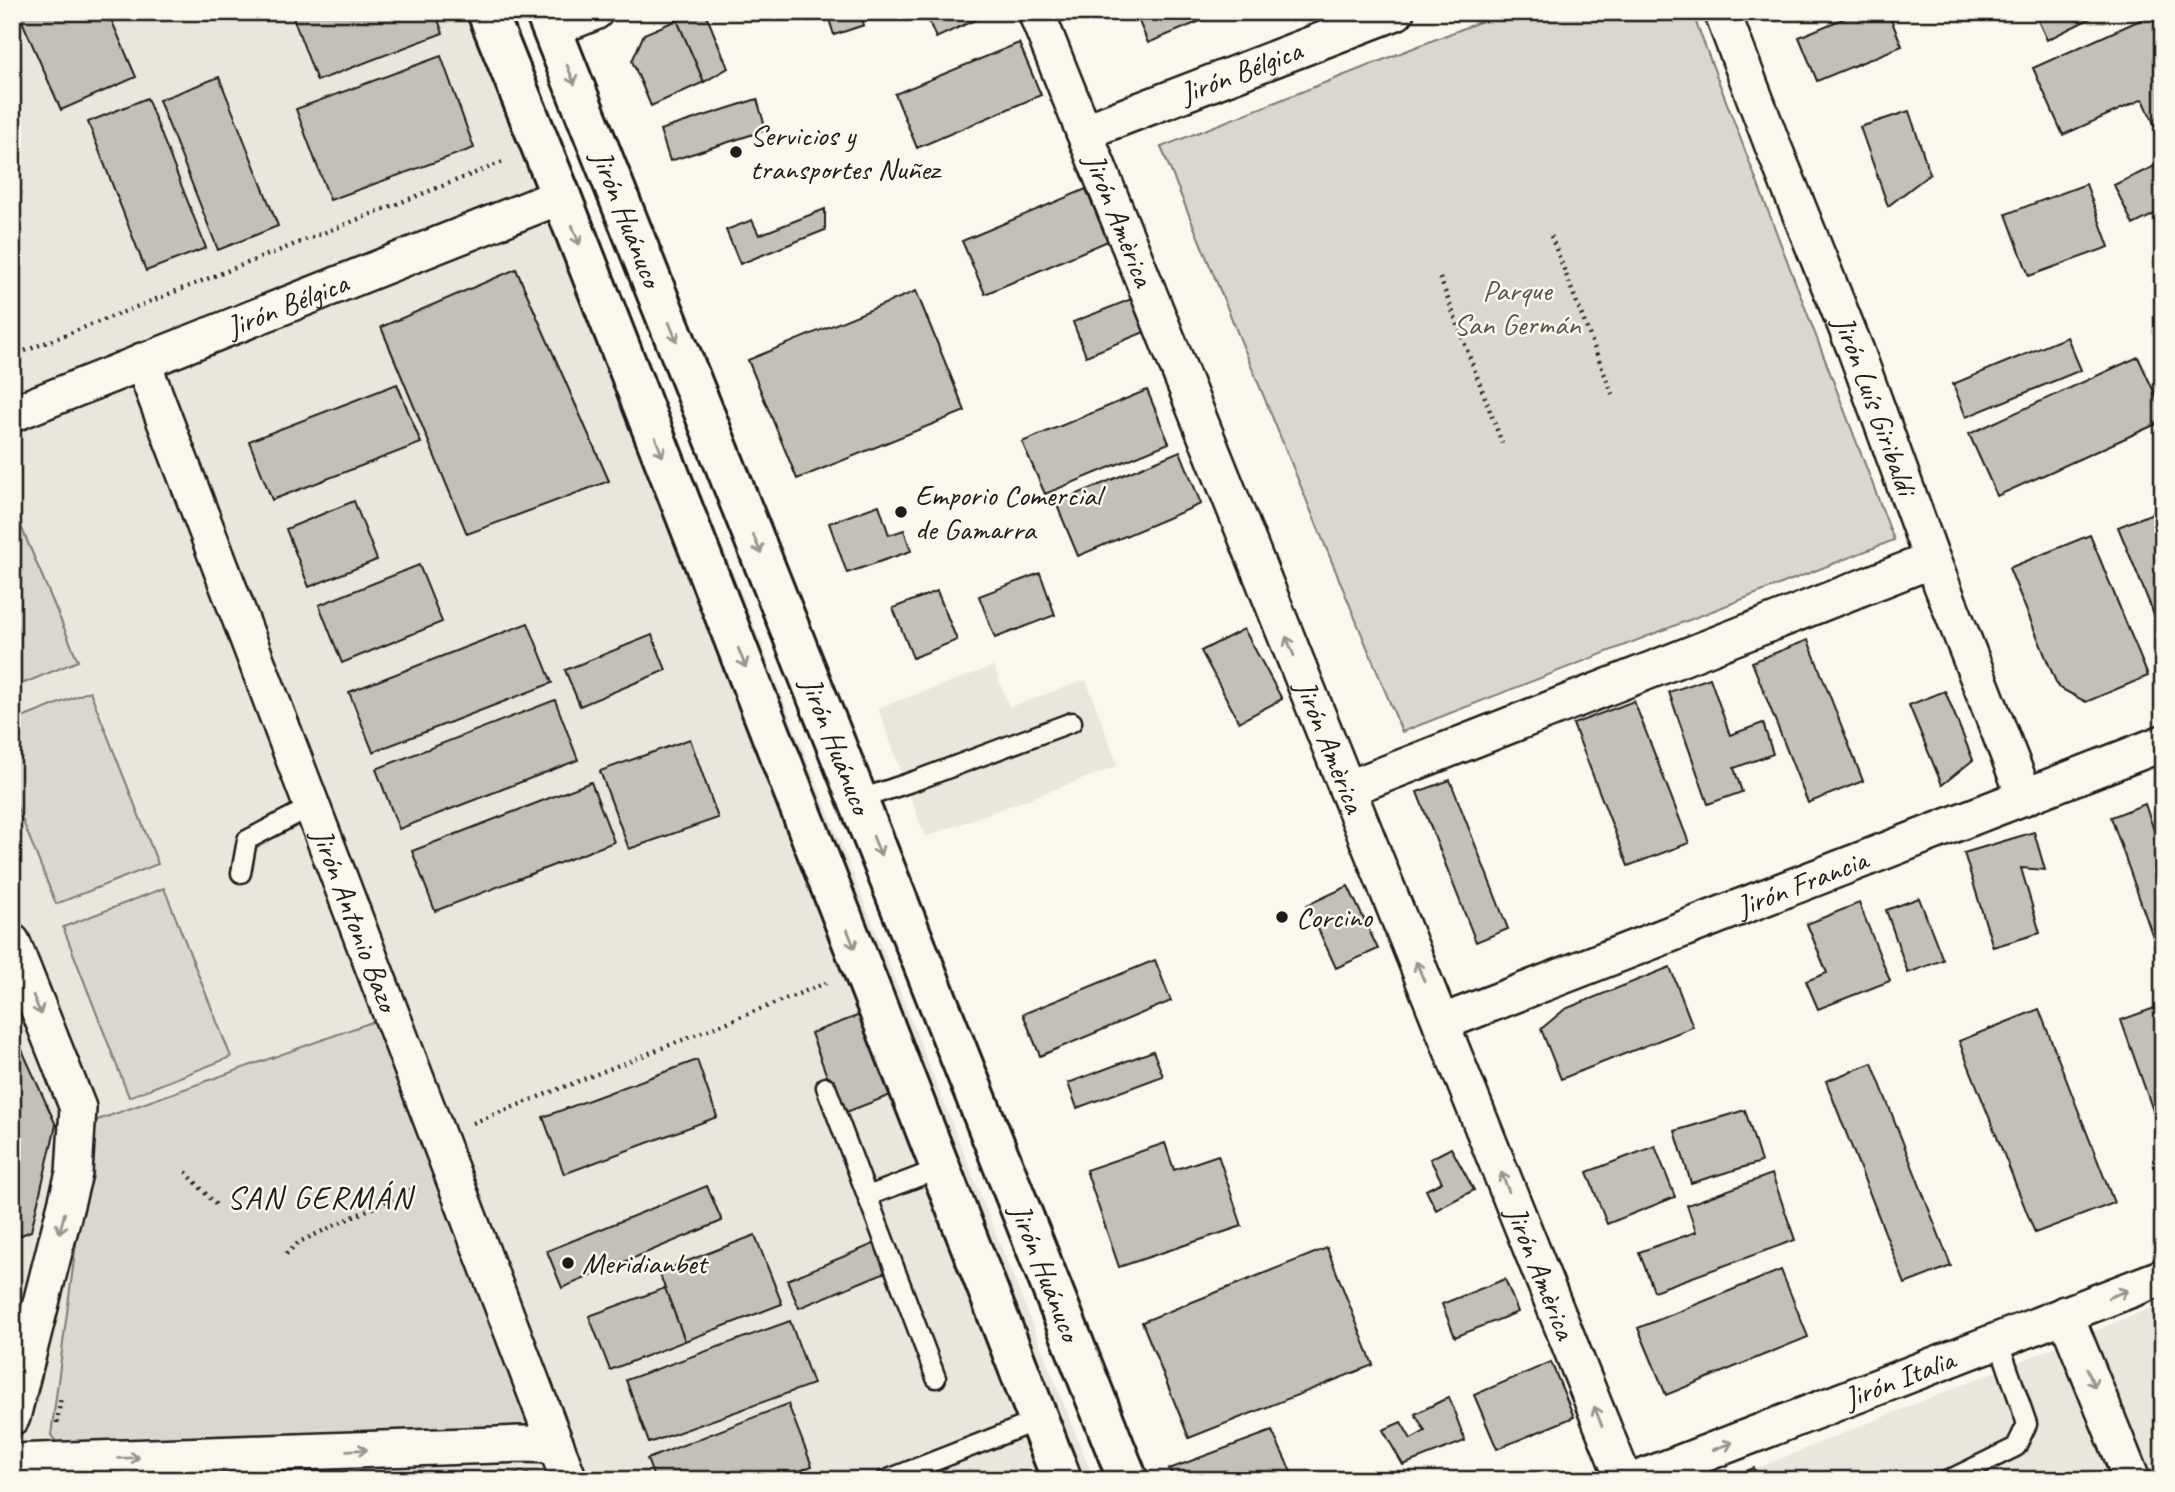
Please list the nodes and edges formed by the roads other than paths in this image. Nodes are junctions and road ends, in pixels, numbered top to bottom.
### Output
1 (487, 12) edge
2 (595, 12) edge
3 (1036, 12) edge
4 (1396, 12) edge
5 (1722, 12) edge
6 (548, 20) edge
7 (1084, 132) junction
8 (561, 196) junction
9 (142, 361) junction
10 (12, 414) edge
11 (1932, 560) junction
12 (1072, 722) dead end
13 (2163, 743) edge
14 (1347, 789) junction
15 (2025, 797) junction
16 (858, 800) junction
17 (312, 806) junction
18 (241, 873) dead end
19 (12, 942) edge
20 (1441, 1023) junction
21 (826, 1087) dead end
22 (941, 1168) junction
23 (868, 1196) junction
24 (2163, 1276) edge
25 (1054, 1292) junction
26 (997, 1312) junction
27 (2065, 1314) junction
28 (1998, 1340) junction
29 (936, 1378) dead end
30 (12, 1417) edge
31 (1039, 1420) junction
32 (556, 1446) junction
33 (12, 1462) edge
34 (569, 1480) edge
35 (886, 1480) edge
36 (1062, 1480) edge
37 (1128, 1480) edge
38 (1624, 1480) edge
39 (1636, 1480) edge
40 (1948, 1480) edge
41 (2132, 1480) edge

1 - 8 street, Jirón Huánuco
2 - 6 street
3 - 7 street, Jirón Amèrica
4 - 7 street, Jirón Bélgica
5 - 11 street, Jirón Luís Giribaldi
6 -> 16 street, Jirón Huánuco
14 -> 7 street, Jirón Amèrica
8 - 9 street, Jirón Bélgica
8 -> 22 street, Jirón Huánuco
9 - 10 street, Jirón Bélgica
9 - 17 street, Jirón Antonio Bazo
11 - 14 street
11 - 15 street, Jirón Luís Giribaldi
12 - 16 lane
13 - 15 street, Jirón Francia
20 -> 14 street, Jirón Amèrica
15 - 20 street, Jirón Francia
16 -> 25 street, Jirón Huánuco
17 - 18 lane
17 - 32 street, Jirón Antonio Bazo
19 -> 30 street
38 -> 20 street, Jirón Amèrica
21 - 23 lane
22 - 23 lane
22 - 26 street, Jirón Huánuco
23 - 29 lane
27 -> 24 street, Jirón Italia
25 - 26 street
25 - 37 street, Jirón Huánuco
26 - 31 street, Jirón Huánuco
27 - 28 street, Jirón Italia
27 -> 41 street
39 -> 28 street, Jirón Italia
28 - 40 lane
31 - 35 lane
31 - 36 street, Jirón Huánuco
33 -> 32 street
32 - 34 street, Jirón Antonio Bazo

